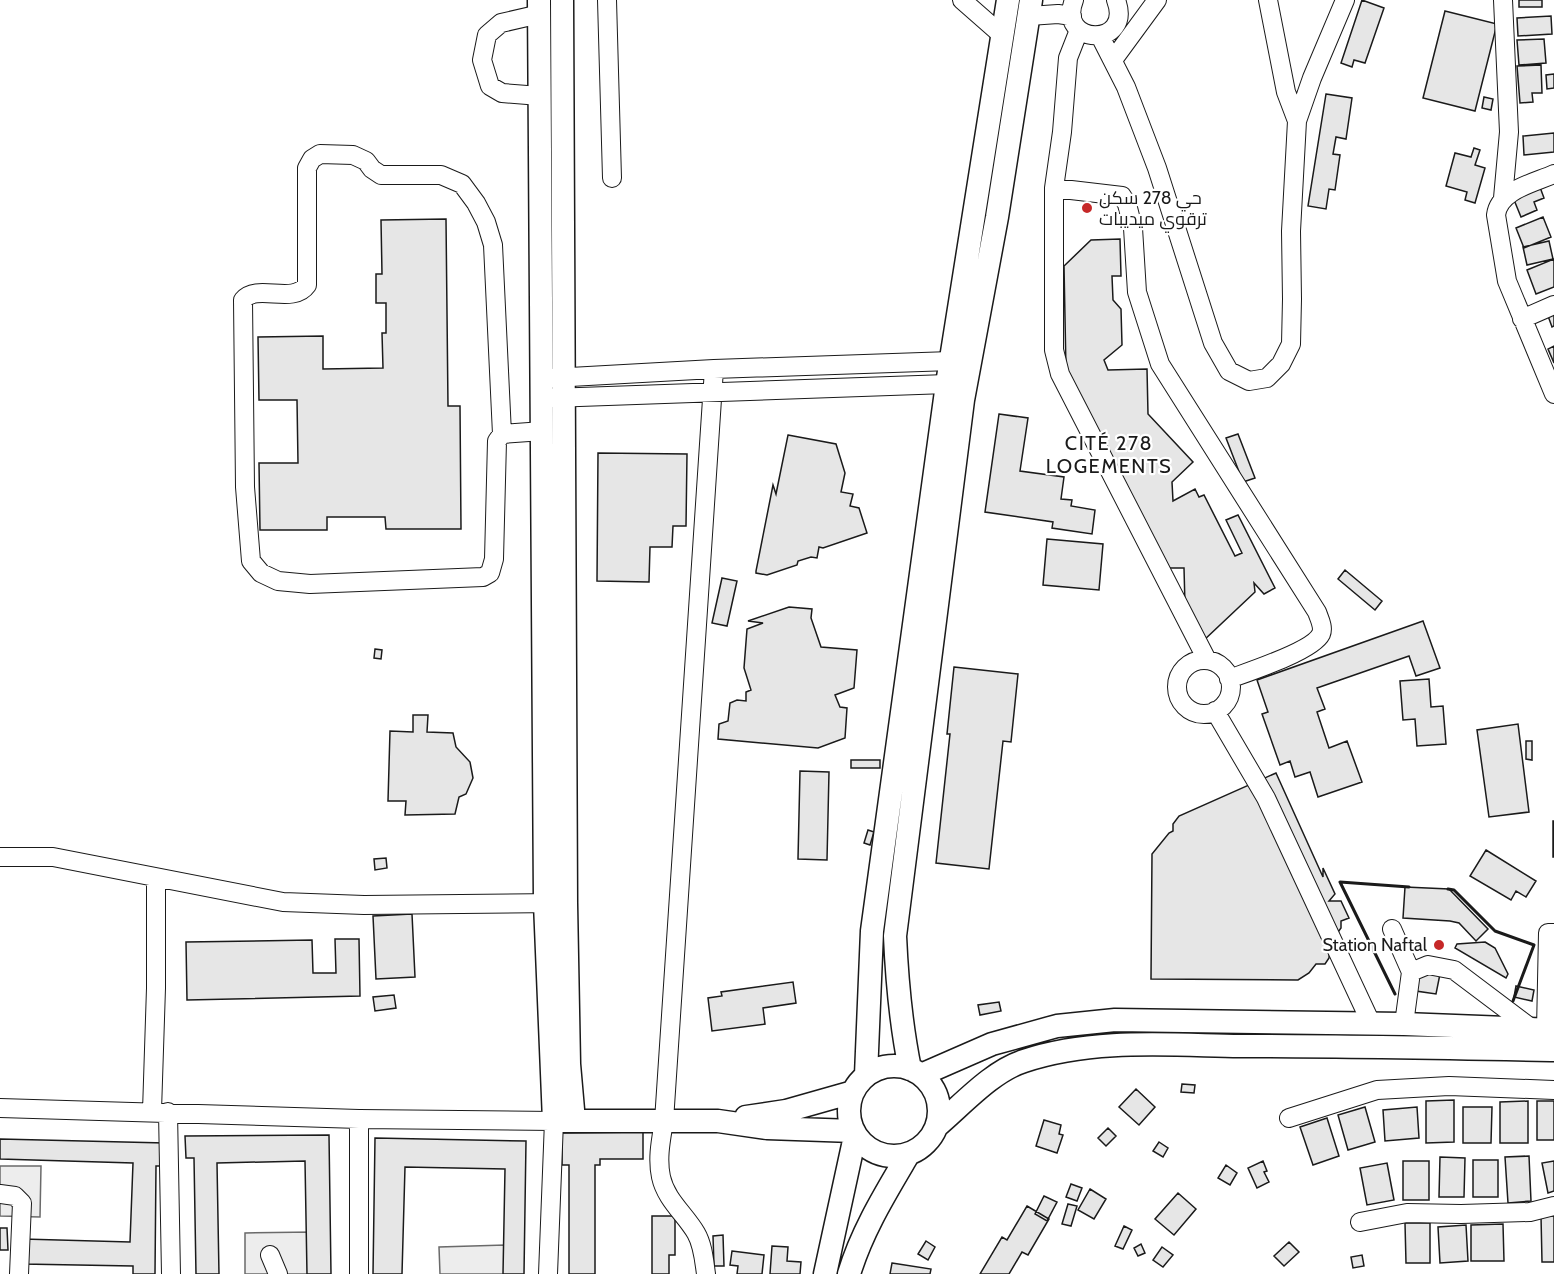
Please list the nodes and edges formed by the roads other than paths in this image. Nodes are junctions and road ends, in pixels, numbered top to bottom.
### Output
1 (562, 0) edge
2 (607, 0) edge
3 (962, 0) edge
4 (1008, 0) edge
5 (1116, 0) edge
6 (1157, 0) edge
7 (1268, 0) edge
8 (1345, 0) edge
9 (1503, 0) edge
10 (539, 7) edge
11 (1030, 8) edge
12 (1075, 15) edge
13 (1003, 36) junction
14 (1100, 36) junction
15 (1113, 60) junction
16 (540, 96) junction
17 (1297, 121) junction
18 (1554, 174) edge
19 (612, 178) dead end
20 (1054, 188) junction
21 (1503, 198) junction
22 (1554, 305) edge
23 (1522, 319) junction
24 (1545, 351) edge
25 (951, 361) junction
26 (714, 369) junction
27 (947, 384) junction
28 (553, 388) junction
29 (713, 391) junction
30 (1554, 394) edge
31 (543, 431) junction
32 (502, 434) junction
33 (1208, 660) junction
34 (553, 671) junction
35 (1229, 679) junction
36 (1215, 711) junction
37 (0, 857) edge
38 (156, 878) junction
39 (555, 903) junction
40 (1392, 929) dead end
41 (1554, 933) edge
42 (1411, 972) junction
43 (1371, 1023) junction
44 (1404, 1024) junction
45 (1546, 1035) edge
46 (916, 1072) junction
47 (859, 1084) junction
48 (1554, 1090) edge
49 (0, 1108) edge
50 (160, 1111) junction
51 (1289, 1118) dead end
52 (359, 1119) junction
53 (564, 1121) junction
54 (664, 1121) junction
55 (717, 1121) junction
56 (937, 1126) junction
57 (854, 1134) junction
58 (908, 1155) junction
59 (0, 1194) edge
60 (1554, 1206) edge
61 (1360, 1222) dead end
62 (270, 1254) dead end
63 (19, 1274) edge
64 (171, 1274) edge
65 (278, 1274) edge
66 (359, 1274) edge
67 (548, 1274) edge
68 (706, 1274) edge
69 (825, 1274) edge
70 (849, 1274) edge

1 - 28 main road
2 - 19 street
3 - 13 street
4 - 13 main road
5 - 14 street
6 - 15 street
7 - 17 street
8 - 17 street
9 - 21 street
10 - 16 main road
10 - 16 street
11 - 12 street
11 - 46 main road
12 - 14 street
12 - 20 street
13 - 25 main road
14 - 15 street
15 - 17 street
16 - 28 main road
18 - 21 street
20 - 33 street
20 - 35 street
21 - 23 street
22 - 23 street
23 - 24 street
24 - 30 street
25 - 26 street
25 - 27 main road
26 - 28 street
26 - 29 street
27 - 29 street
27 - 47 main road
28 - 29 street
28 - 31 main road
28 - 34 main road
29 - 54 street
31 - 32 street
31 - 34 main road
32 - 32 street
33 - 35 street
33 - 36 street
34 - 39 main road
35 - 36 street
36 - 43 street
37 - 38 street
38 - 39 street
38 - 50 street
39 - 53 main road
40 - 42 street
41 - 45 street
42 - 44 street
42 - 45 street
43 - 44 main road
43 - 46 main road
44 - 45 main road
45 - 56 main road
46 - 47 main road
46 - 56 main road
47 - 55 main road
47 - 57 main road
48 - 51 street
49 - 50 street
50 - 52 street
50 - 64 street
52 - 53 street
52 - 66 street
53 - 54 main road
53 - 67 street
54 - 55 main road
54 - 68 street
55 - 57 main road
56 - 58 main road
57 - 58 main road
57 - 69 main road
58 - 70 main road
59 - 63 street
60 - 61 street
62 - 65 street

